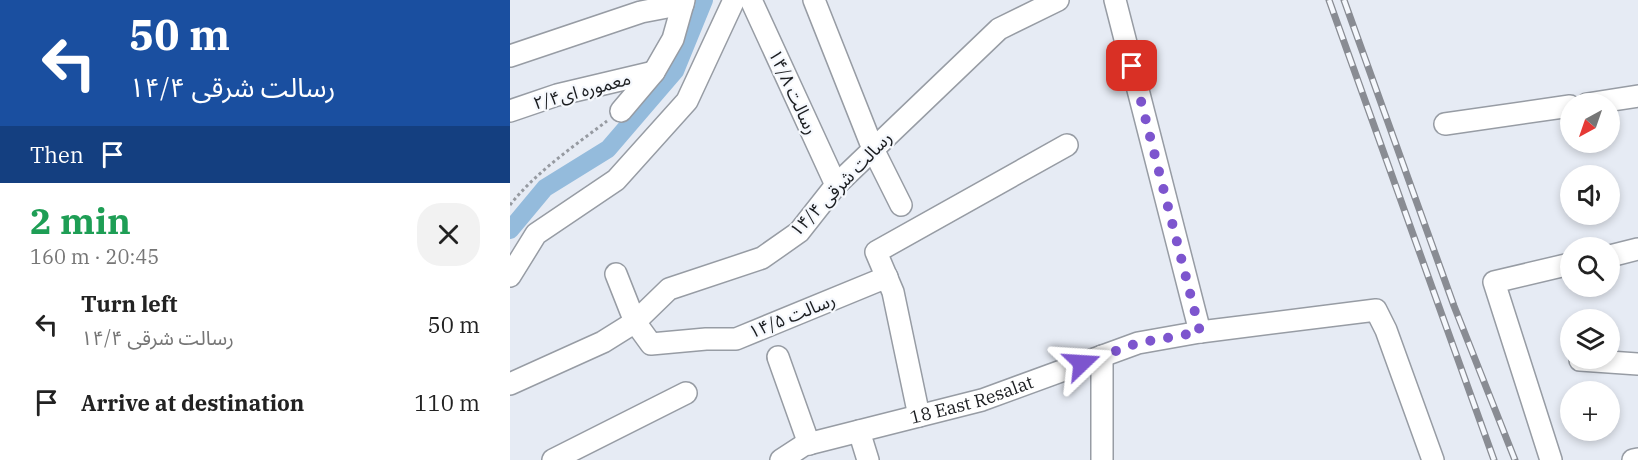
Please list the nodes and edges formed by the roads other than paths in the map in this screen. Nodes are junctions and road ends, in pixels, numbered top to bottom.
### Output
1 (734, 0) edge
2 (751, 0) edge
3 (814, 0) edge
4 (1058, 0) edge
5 (1115, 0) edge
6 (684, 2) edge
7 (510, 56) edge
8 (654, 72) junction
9 (1638, 96) edge
10 (1620, 99) edge
11 (1560, 107) edge
12 (510, 111) edge
13 (621, 111) road end
14 (1445, 124) dead end
15 (1067, 145) dead end
16 (873, 149) junction
17 (836, 184) junction
18 (901, 205) dead end
19 (1638, 249) edge
20 (1620, 254) edge
21 (1560, 266) edge
22 (616, 274) dead end
23 (510, 276) edge
24 (887, 277) junction
25 (635, 322) junction
26 (1200, 332) junction
27 (1102, 356) junction
28 (778, 357) dead end
29 (1620, 363) edge
30 (1638, 364) edge
31 (510, 384) edge
32 (686, 393) dead end
33 (919, 416) junction
34 (859, 431) junction
35 (810, 444) junction
36 (1638, 459) edge
37 (553, 460) edge
38 (781, 460) edge
39 (868, 460) edge
40 (1102, 460) edge
41 (1433, 460) edge
42 (1551, 460) edge
43 (1633, 460) edge

1 - 23 street
2 - 17 street, رسالت ۱۴/۸
3 - 16 street
4 - 16 street, رسالت شرقی ۱۴/۴
5 - 26 street
6 - 7 street
6 - 8 street
8 - 12 street, معموره ای۲/۴
8 - 13 street
9 - 10 street
11 - 14 street
15 - 24 street
16 - 17 street, رسالت شرقی ۱۴/۴
16 - 18 street
17 - 25 street, رسالت شرقی ۱۴/۴
19 - 20 street
21 - 42 street
22 - 25 street
24 - 25 street, رسالت ۱۴/۵
24 - 33 street
25 - 31 street, رسالت شرقی ۱۴/۴
26 - 27 street, 18 East Resalat
26 - 41 street, 18 East Resalat
27 - 33 street, 18 East Resalat
27 - 40 street
28 - 35 street
29 - 30 street
32 - 37 street
33 - 34 street, 18 East Resalat
34 - 35 street, 18 East Resalat
34 - 39 street
35 - 38 street, 18 East Resalat
36 - 43 street

